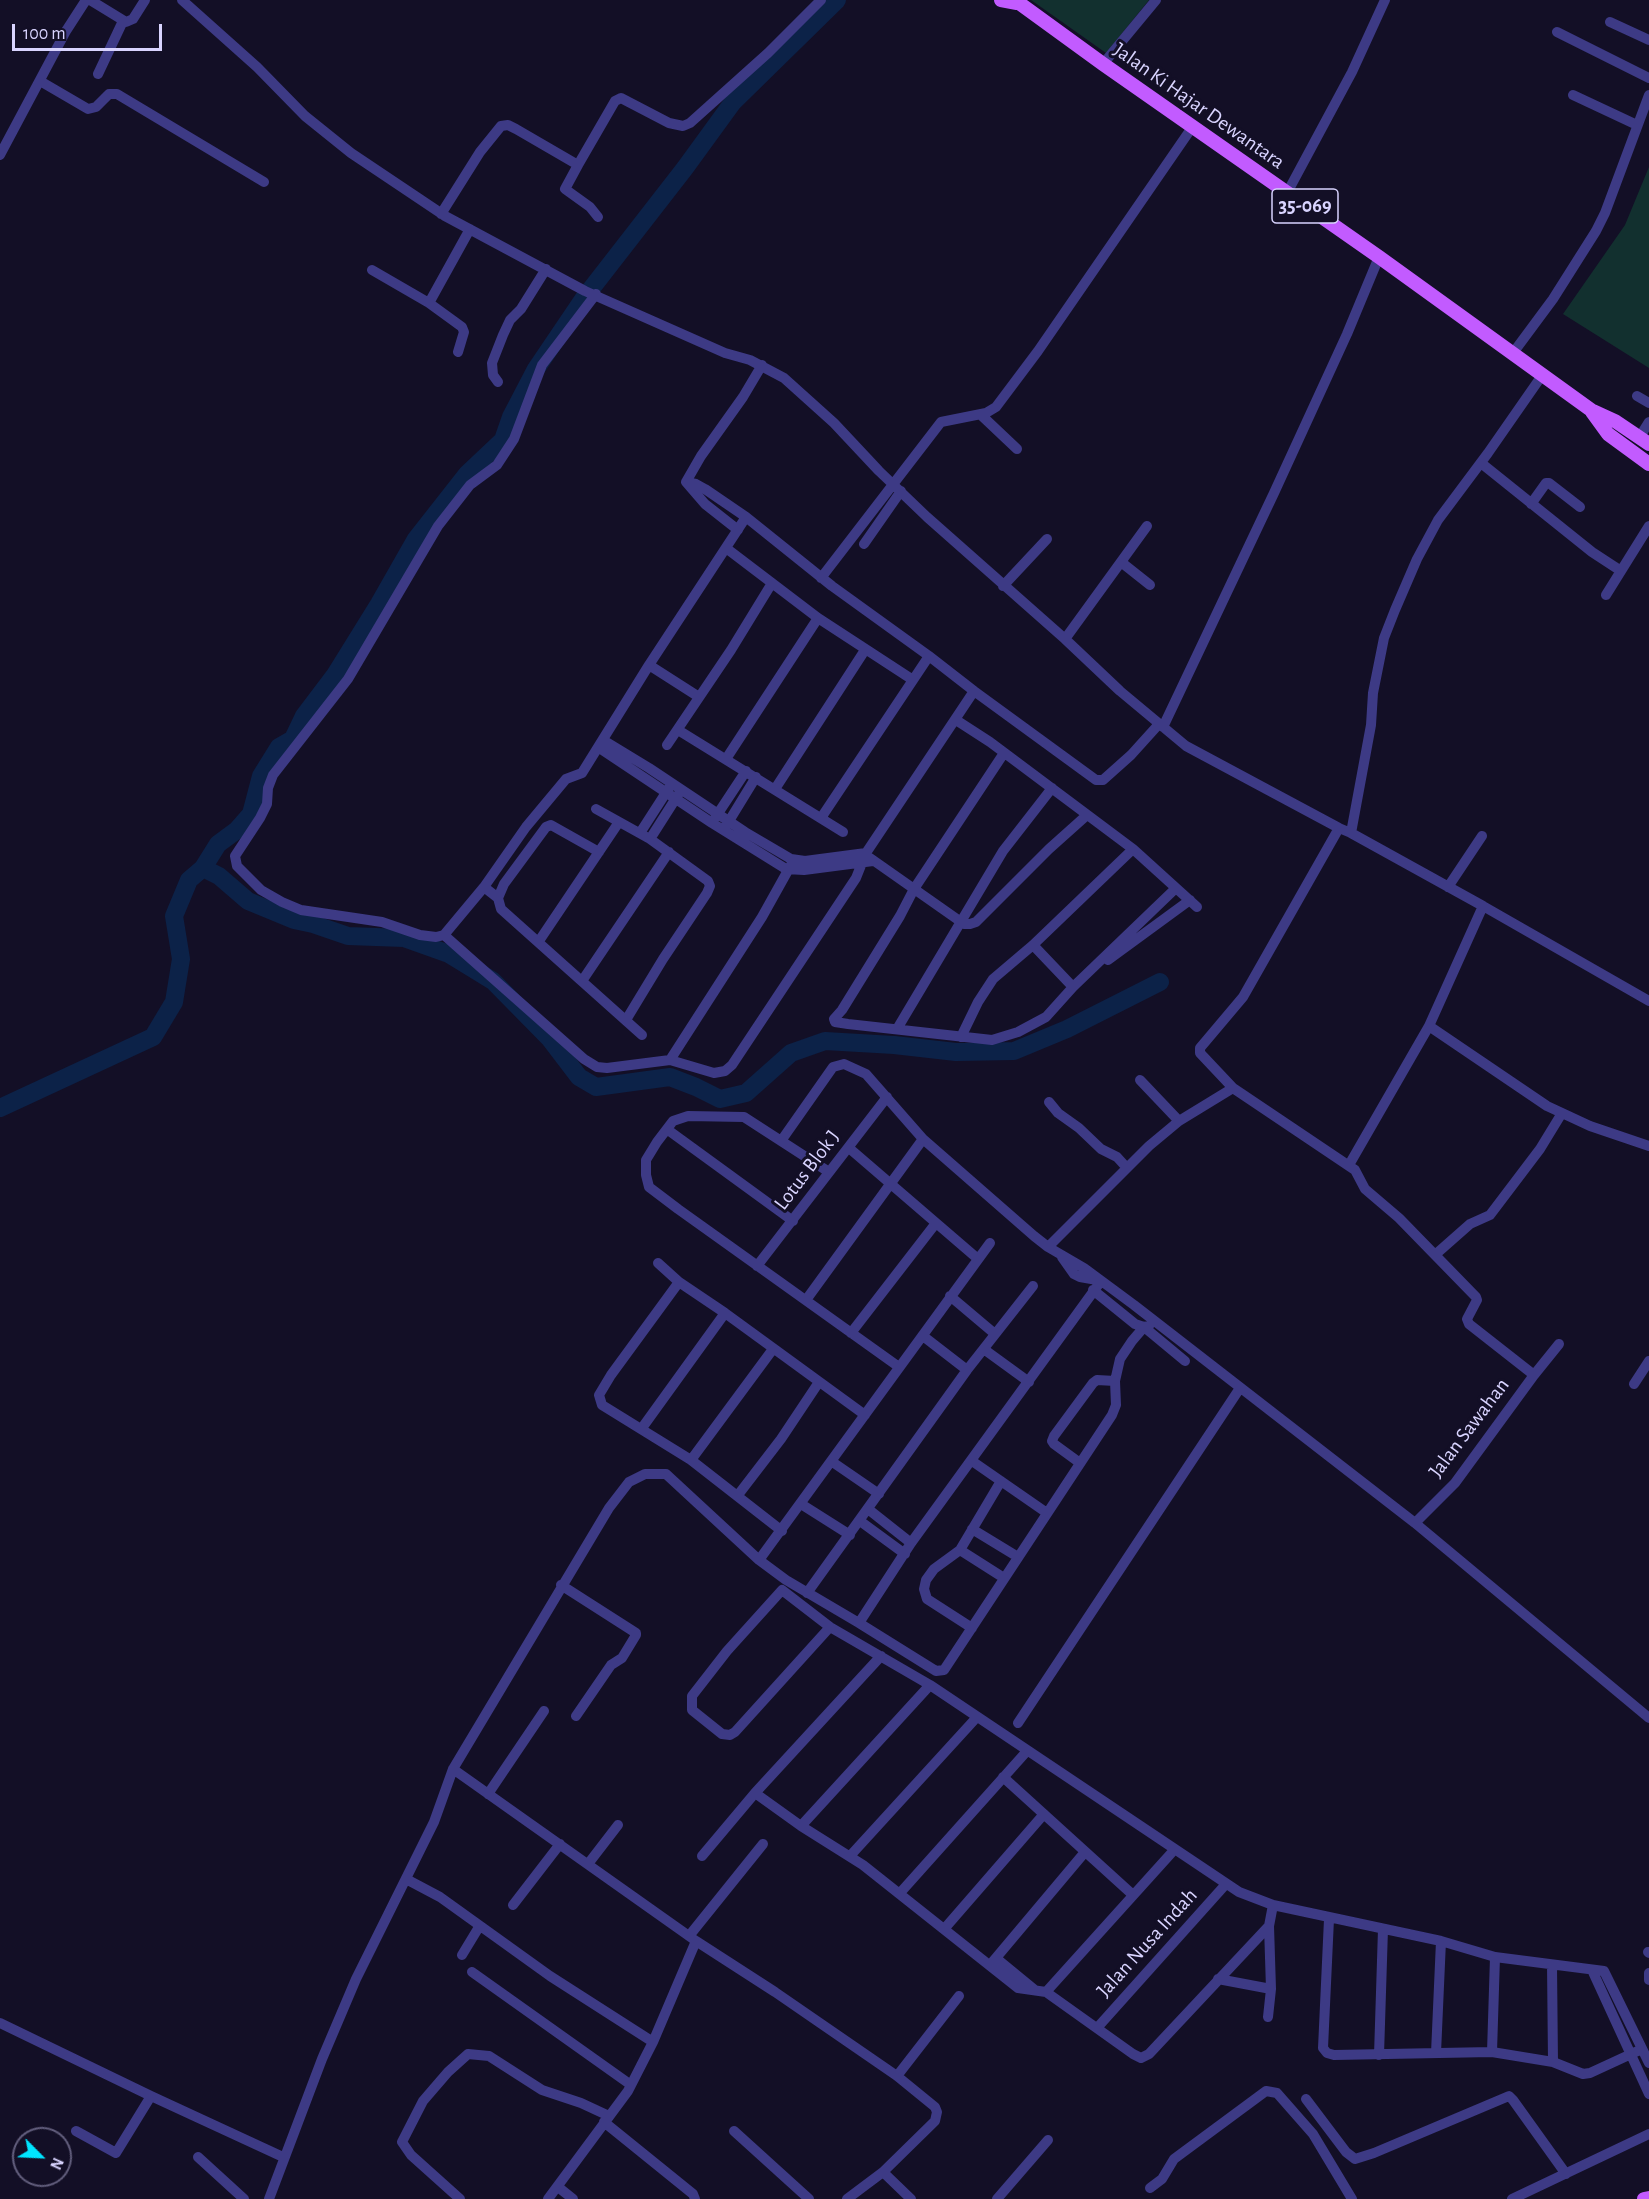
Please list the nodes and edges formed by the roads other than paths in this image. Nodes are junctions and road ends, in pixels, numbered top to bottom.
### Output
1 (88, 0) edge
2 (145, 0) edge
3 (182, 0) edge
4 (821, 0) edge
5 (1001, 0) edge
6 (1156, 0) edge
7 (1385, 0) edge
8 (1016, 1) edge
9 (123, 21) junction
10 (1610, 22) dead end
11 (1557, 32) dead end
12 (1649, 40) edge
13 (1103, 64) junction
14 (98, 74) dead end
15 (1649, 78) edge
16 (40, 81) junction
17 (1573, 95) dead end
18 (1649, 95) edge
19 (1637, 125) junction
20 (1193, 126) junction
21 (0, 155) edge
22 (578, 165) junction
23 (264, 182) dead end
24 (1287, 193) junction
25 (441, 214) junction
26 (598, 217) dead end
27 (470, 230) junction
28 (1379, 256) junction
29 (372, 270) dead end
30 (546, 270) junction
31 (591, 292) junction
32 (429, 303) junction
33 (458, 352) dead end
34 (1513, 354) junction
35 (762, 365) junction
36 (1543, 374) junction
37 (498, 382) dead end
38 (1637, 396) dead end
39 (1649, 404) edge
40 (1591, 410) junction
41 (980, 414) junction
42 (1645, 434) edge
43 (1017, 449) dead end
44 (1481, 463) junction
45 (1649, 464) edge
46 (686, 482) junction
47 (898, 488) junction
48 (1531, 504) junction
49 (1580, 507) dead end
50 (746, 517) junction
51 (1147, 526) dead end
52 (1649, 526) edge
53 (738, 530) junction
54 (1047, 539) dead end
55 (864, 544) dead end
56 (726, 549) junction
57 (1121, 562) junction
58 (1619, 569) junction
59 (821, 578) junction
60 (772, 583) junction
61 (1150, 585) dead end
62 (1003, 586) junction
63 (1606, 595) dead end
64 (818, 618) junction
65 (1065, 639) junction
66 (865, 650) junction
67 (929, 656) junction
68 (649, 664) junction
69 (913, 680) junction
70 (974, 691) junction
71 (699, 697) junction
72 (956, 720) junction
73 (1161, 726) junction
74 (678, 730) junction
75 (600, 743) junction
76 (667, 745) dead end
77 (1004, 753) junction
78 (726, 759) junction
79 (746, 771) junction
80 (756, 777) junction
81 (1052, 788) junction
82 (775, 789) junction
83 (673, 791) junction
84 (596, 809) dead end
85 (1087, 815) junction
86 (821, 818) junction
87 (715, 819) junction
88 (619, 822) junction
89 (726, 826) junction
90 (1339, 828) junction
91 (843, 832) dead end
92 (1351, 833) junction
93 (645, 836) junction
94 (1482, 836) dead end
95 (1133, 849) junction
96 (599, 852) junction
97 (669, 852) junction
98 (867, 859) junction
99 (791, 864) junction
100 (484, 887) junction
101 (1448, 887) junction
102 (1176, 888) junction
103 (914, 889) junction
104 (498, 898) junction
105 (1483, 906) junction
106 (961, 922) junction
107 (444, 935) junction
108 (539, 941) junction
109 (1033, 945) junction
110 (1098, 963) junction
111 (582, 981) junction
112 (1073, 987) junction
113 (1649, 1001) edge
114 (626, 1020) junction
115 (1429, 1026) junction
116 (897, 1029) junction
117 (642, 1035) dead end
118 (961, 1037) junction
119 (670, 1060) junction
120 (1140, 1080) dead end
121 (1233, 1088) junction
122 (887, 1097) junction
123 (1049, 1102) dead end
124 (1562, 1113) junction
125 (1185, 1118) junction
126 (668, 1130) junction
127 (923, 1139) junction
128 (781, 1141) junction
129 (1649, 1146) edge
130 (849, 1148) junction
131 (1127, 1168) junction
132 (1355, 1171) junction
133 (829, 1172) junction
134 (890, 1184) junction
135 (793, 1221) junction
136 (936, 1223) junction
137 (990, 1243) dead end
138 (1048, 1247) junction
139 (1436, 1254) junction
140 (978, 1259) junction
141 (658, 1263) dead end
142 (757, 1266) junction
143 (1101, 1281) junction
144 (679, 1282) junction
145 (1033, 1286) dead end
146 (1093, 1290) junction
147 (950, 1296) junction
148 (806, 1300) junction
149 (725, 1313) junction
150 (1158, 1323) junction
151 (1144, 1327) junction
152 (851, 1333) junction
153 (995, 1334) junction
154 (923, 1336) junction
155 (1560, 1344) dead end
156 (773, 1349) junction
157 (985, 1350) junction
158 (1185, 1360) dead end
159 (1649, 1361) edge
160 (899, 1367) junction
161 (968, 1370) junction
162 (1534, 1375) junction
163 (1115, 1381) junction
164 (819, 1382) junction
165 (1029, 1382) junction
166 (1634, 1384) dead end
167 (1240, 1388) junction
168 (865, 1415) junction
169 (642, 1428) junction
170 (692, 1460) junction
171 (831, 1461) junction
172 (972, 1461) junction
173 (1080, 1463) junction
174 (1001, 1481) junction
175 (879, 1494) junction
176 (738, 1495) junction
177 (801, 1504) junction
178 (868, 1509) junction
179 (1047, 1513) junction
180 (860, 1521) junction
181 (1415, 1523) junction
182 (972, 1529) junction
183 (782, 1531) junction
184 (850, 1535) junction
185 (911, 1543) junction
186 (960, 1550) junction
187 (905, 1554) junction
188 (1018, 1557) junction
189 (759, 1560) junction
190 (1004, 1578) junction
191 (561, 1586) junction
192 (807, 1593) junction
193 (859, 1623) junction
194 (830, 1627) junction
195 (972, 1628) junction
196 (881, 1656) junction
197 (930, 1685) junction
198 (544, 1711) dead end
199 (576, 1716) dead end
200 (976, 1717) junction
201 (1649, 1718) edge
202 (1018, 1724) dead end
203 (1027, 1750) junction
204 (453, 1769) junction
205 (1003, 1777) junction
206 (755, 1793) junction
207 (488, 1794) junction
208 (1044, 1814) junction
209 (618, 1825) dead end
210 (801, 1826) junction
211 (560, 1844) junction
212 (763, 1844) dead end
213 (1174, 1849) junction
214 (1085, 1852) junction
215 (702, 1856) dead end
216 (850, 1856) junction
217 (588, 1864) junction
218 (406, 1879) junction
219 (1226, 1884) junction
220 (900, 1893) junction
221 (1133, 1895) junction
222 (513, 1905) dead end
223 (1273, 1905) junction
224 (1329, 1918) junction
225 (479, 1926) junction
226 (1269, 1926) junction
227 (945, 1928) junction
228 (1383, 1929) junction
229 (693, 1938) junction
230 (1441, 1941) junction
231 (462, 1955) dead end
232 (1495, 1957) junction
233 (993, 1961) junction
234 (1552, 1965) junction
235 (1592, 1970) junction
236 (472, 1972) dead end
237 (1649, 1973) edge
238 (1218, 1979) junction
239 (1649, 1980) edge
240 (1271, 1989) junction
241 (1041, 1991) junction
242 (959, 1996) dead end
243 (1268, 2017) dead end
244 (0, 2023) edge
245 (1097, 2028) junction
246 (653, 2042) junction
247 (1642, 2049) junction
248 (1492, 2052) junction
249 (1436, 2053) junction
250 (1631, 2054) junction
251 (1379, 2055) junction
252 (1552, 2062) junction
253 (1649, 2063) edge
254 (897, 2076) junction
255 (631, 2085) junction
256 (1649, 2094) edge
257 (151, 2096) junction
258 (1306, 2099) dead end
259 (607, 2119) junction
260 (76, 2131) dead end
261 (734, 2131) dead end
262 (1649, 2134) edge
263 (1048, 2140) dead end
264 (198, 2157) dead end
265 (283, 2157) junction
266 (883, 2172) junction
267 (1566, 2174) junction
268 (558, 2187) junction
269 (1150, 2188) dead end
270 (1649, 2198) edge
271 (244, 2199) edge
272 (269, 2199) edge
273 (460, 2199) edge
274 (548, 2199) edge
275 (573, 2199) edge
276 (695, 2199) edge
277 (808, 2199) edge
278 (847, 2199) edge
279 (911, 2199) edge
280 (997, 2199) edge
281 (1352, 2199) edge
282 (1512, 2199) edge
283 (1644, 2199) edge

1 - 9 street
1 - 16 street
2 - 9 street
3 - 25 street
4 - 22 street
5 - 8 main road, Jalan Ki Hajar Dewantara / 35-069
6 - 13 street
7 - 24 street
8 - 13 main road, Jalan Ki Hajar Dewantara / 35-069
9 - 14 street
10 - 12 street
11 - 15 street
13 - 20 main road, Jalan Ki Hajar Dewantara / 35-069
16 - 21 street
16 - 23 street
17 - 19 street
18 - 19 street
19 - 34 street
20 - 24 main road, Jalan Ki Hajar Dewantara / 35-069
20 - 41 street
22 - 25 street
22 - 26 street
24 - 28 main road, Jalan Ki Hajar Dewantara / 35-069
25 - 27 street
27 - 30 street
27 - 32 street
28 - 34 main road, Jalan Ki Hajar Dewantara / 35-069
28 - 73 street
29 - 32 street
30 - 31 street
30 - 37 street
31 - 35 street
31 - 107 street
32 - 33 street
34 - 36 main road, Jalan Ki Hajar Dewantara / 35-069
35 - 46 street
35 - 47 street
36 - 40 main road, Jalan Ki Hajar Dewantara / 35-069
36 - 44 street
38 - 39 street
40 - 42 main road, Jalan Ki Hajar Dewantara / 35-069
40 - 45 main road, Jalan Ki Hajar Dewantara / 35-069
41 - 43 street
41 - 47 street
44 - 48 street
44 - 92 street
46 - 50 street
46 - 53 street
47 - 55 street
47 - 59 street
47 - 62 street
48 - 49 street
48 - 58 street
50 - 53 street
50 - 59 street
51 - 57 street
52 - 58 street
53 - 56 street
54 - 62 street
56 - 60 street
56 - 68 street
57 - 61 street
57 - 65 street
58 - 63 street
59 - 67 street
60 - 64 street
60 - 71 street
62 - 65 street
64 - 66 street
64 - 78 street
65 - 73 street
66 - 69 street
66 - 82 street
67 - 69 street
67 - 70 street
68 - 71 street
68 - 75 street
69 - 86 street
70 - 72 street
70 - 73 street
71 - 74 street
72 - 77 street
72 - 98 street
73 - 90 street
74 - 76 street
74 - 78 street
75 - 83 street
75 - 100 street
77 - 81 street
77 - 103 street
78 - 79 street
79 - 80 street
79 - 87 street
80 - 82 street
80 - 89 street
81 - 85 street
81 - 106 street
82 - 86 street
83 - 87 street
83 - 93 street
84 - 88 street
85 - 95 street
85 - 106 street
86 - 91 street
87 - 89 street
88 - 93 street
88 - 96 street
89 - 99 street
90 - 92 street
90 - 121 street, Jalan Sawahan
92 - 101 street
93 - 97 street
94 - 101 street
95 - 102 street
95 - 109 street
96 - 104 street
96 - 108 street
97 - 111 street
97 - 114 street
98 - 99 street
98 - 103 street
98 - 119 street
99 - 119 street
100 - 104 street
100 - 107 street
101 - 105 street
102 - 110 street
102 - 110 street
103 - 106 street
103 - 116 street
104 - 108 street
105 - 113 street
105 - 115 street
106 - 116 street
107 - 119 street
108 - 111 street
109 - 112 street
109 - 118 street
110 - 112 street
111 - 114 street
112 - 118 street
114 - 117 street
115 - 124 street
115 - 132 street
116 - 118 street
120 - 125 street
121 - 125 street
121 - 132 street, Jalan Sawahan
122 - 127 street
122 - 128 street
122 - 130 street, Lotus Blok J
123 - 131 street
124 - 129 street
124 - 139 street
125 - 131 street
126 - 128 street
126 - 135 street
126 - 142 street
127 - 134 street
127 - 138 street
128 - 133 street
130 - 133 street, Lotus Blok J
130 - 134 street
131 - 138 street
132 - 139 street, Jalan Sawahan
133 - 135 street, Lotus Blok J
134 - 136 street
134 - 148 street
135 - 142 street, Lotus Blok J
136 - 140 street
136 - 152 street
137 - 140 street
138 - 143 street
139 - 162 street, Jalan Sawahan
140 - 147 street
141 - 144 street
142 - 148 street
143 - 146 street
143 - 150 street
144 - 149 street
144 - 169 street
145 - 153 street
146 - 151 street
146 - 165 street
147 - 153 street
147 - 154 street
148 - 152 street
149 - 156 street
149 - 169 street
150 - 151 street
150 - 167 street
151 - 158 street
151 - 163 street
152 - 160 street
153 - 157 street
154 - 160 street
154 - 161 street
155 - 162 street
156 - 164 street
156 - 170 street
157 - 161 street
157 - 165 street
159 - 166 street
160 - 168 street
161 - 175 street
162 - 181 street, Jalan Sawahan
163 - 173 street
163 - 173 street
164 - 168 street
164 - 176 street
165 - 172 street
167 - 181 street
167 - 202 street
168 - 171 street
169 - 170 street
170 - 176 street
171 - 175 street
171 - 177 street
172 - 174 street
172 - 185 street
173 - 179 street
174 - 179 street
174 - 182 street
175 - 178 street
176 - 183 street
177 - 183 street
177 - 184 street
178 - 180 street
178 - 185 street
179 - 188 street
180 - 184 street
180 - 187 street
181 - 201 street
182 - 186 street
182 - 188 street
183 - 189 street
184 - 192 street
185 - 187 street
186 - 190 street
186 - 195 street
187 - 193 street
188 - 190 street
189 - 191 street
189 - 192 street
190 - 195 street
191 - 199 street
191 - 204 street
192 - 193 street
193 - 195 street
194 - 194 street
194 - 196 street
196 - 197 street
196 - 206 street
197 - 200 street
197 - 210 street
198 - 207 street
200 - 203 street
200 - 216 street
203 - 205 street
203 - 213 street
204 - 207 street
204 - 218 street
205 - 208 street
205 - 220 street
206 - 210 street
206 - 215 street
207 - 211 street
208 - 214 street
208 - 227 street
209 - 217 street
210 - 216 street
211 - 217 street
211 - 222 street
212 - 229 street
213 - 219 street
213 - 221 street
214 - 221 street
214 - 233 street
216 - 220 street
217 - 229 street
218 - 225 street
218 - 265 street
219 - 223 street
219 - 245 street, Jalan Nusa Indah
220 - 227 street
221 - 241 street
223 - 224 street
223 - 226 street
224 - 228 street
224 - 251 street
225 - 231 street
225 - 246 street
226 - 238 street
226 - 240 street
227 - 233 street
228 - 230 street
228 - 251 street
229 - 246 street
229 - 254 street
230 - 232 street
230 - 249 street
232 - 234 street
232 - 248 street
233 - 241 street
234 - 235 street
234 - 252 street
235 - 247 street
235 - 250 street
236 - 255 street
237 - 239 street
238 - 240 street
238 - 245 street
240 - 243 street
241 - 245 street
242 - 254 street
244 - 257 street
246 - 255 street
247 - 250 street
247 - 253 street
248 - 249 street
248 - 252 street
249 - 251 street
250 - 252 street
250 - 256 street
254 - 266 street
255 - 259 street
257 - 260 street
257 - 265 street
258 - 267 street
259 - 268 street
259 - 273 street
259 - 276 street
261 - 277 street
262 - 267 street
263 - 280 street
264 - 271 street
265 - 272 street
266 - 278 street
266 - 279 street
267 - 282 street
268 - 274 street
268 - 275 street
269 - 281 street
270 - 283 main road

